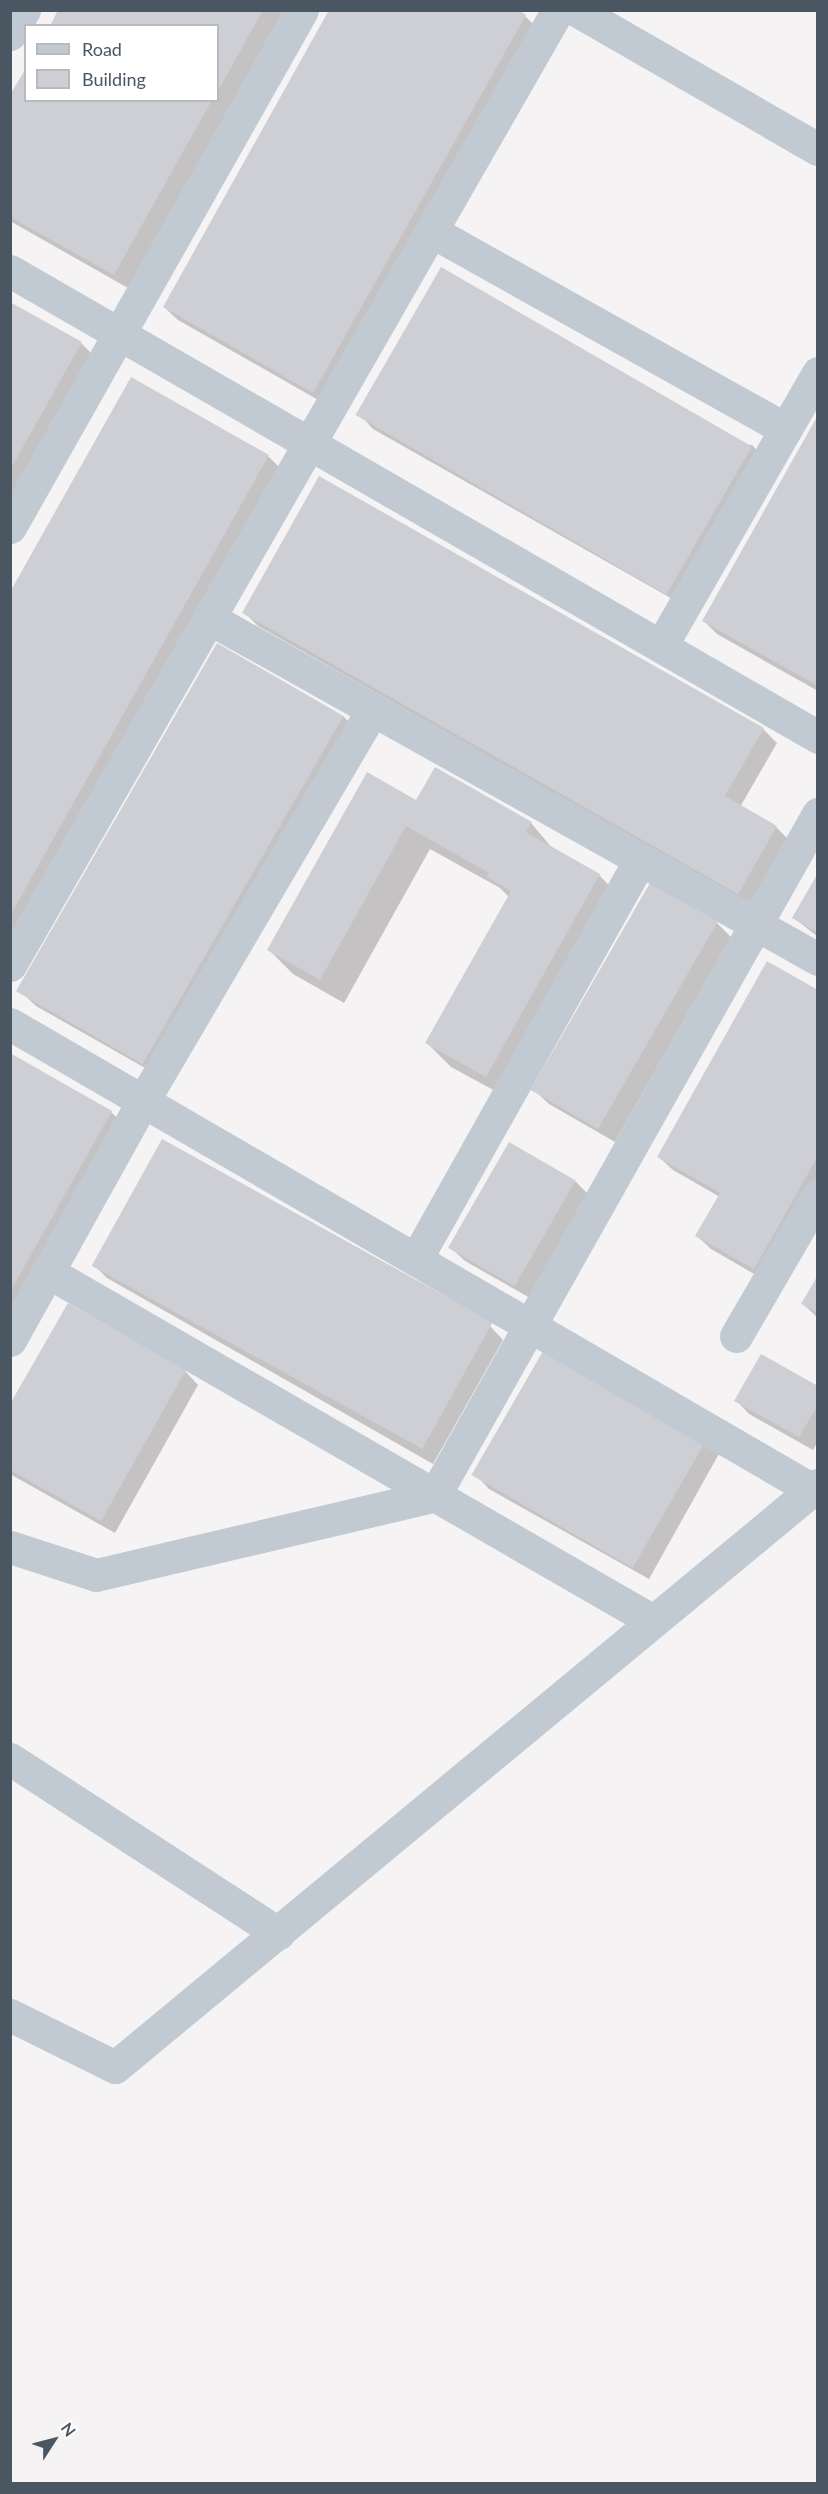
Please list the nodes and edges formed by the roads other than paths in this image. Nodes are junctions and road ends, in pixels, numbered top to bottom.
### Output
1 (24, 10) edge
2 (302, 10) edge
3 (558, 10) edge
4 (576, 10) edge
5 (10, 34) edge
6 (818, 149) edge
7 (431, 231) junction
8 (10, 271) edge
9 (117, 332) junction
10 (818, 373) edge
11 (786, 429) junction
12 (309, 443) junction
13 (10, 527) edge
14 (209, 618) junction
15 (661, 646) junction
16 (372, 711) junction
17 (818, 737) edge
18 (818, 814) edge
19 (639, 861) junction
20 (756, 924) junction
21 (818, 959) edge
22 (10, 965) edge
23 (10, 1024) edge
24 (143, 1101) junction
25 (818, 1195) edge
26 (416, 1259) junction
27 (48, 1272) junction
28 (531, 1326) junction
29 (736, 1336) dead end
30 (10, 1340) edge
31 (814, 1487) edge
32 (434, 1496) junction
33 (10, 1547) edge
34 (653, 1621) junction
35 (10, 1760) edge
36 (278, 1933) junction
37 (10, 2015) edge

1 - 5 street
2 - 9 street
3 - 7 street
4 - 6 street
7 - 11 street
7 - 12 street
8 - 9 street
9 - 12 street
9 - 13 street
10 - 11 street
11 - 15 street
12 - 14 street
12 - 15 street
14 - 16 street
14 - 22 street
15 - 17 street
16 - 19 street
16 - 24 street
18 - 20 street
19 - 20 street
19 - 26 street
20 - 21 street
20 - 28 street
23 - 24 street
24 - 26 street
24 - 27 street
25 - 29 street
26 - 28 street
27 - 30 street
27 - 32 street
28 - 31 street
28 - 32 street
31 - 34 street
32 - 33 street
32 - 34 street
34 - 36 street
35 - 36 street
36 - 37 street

